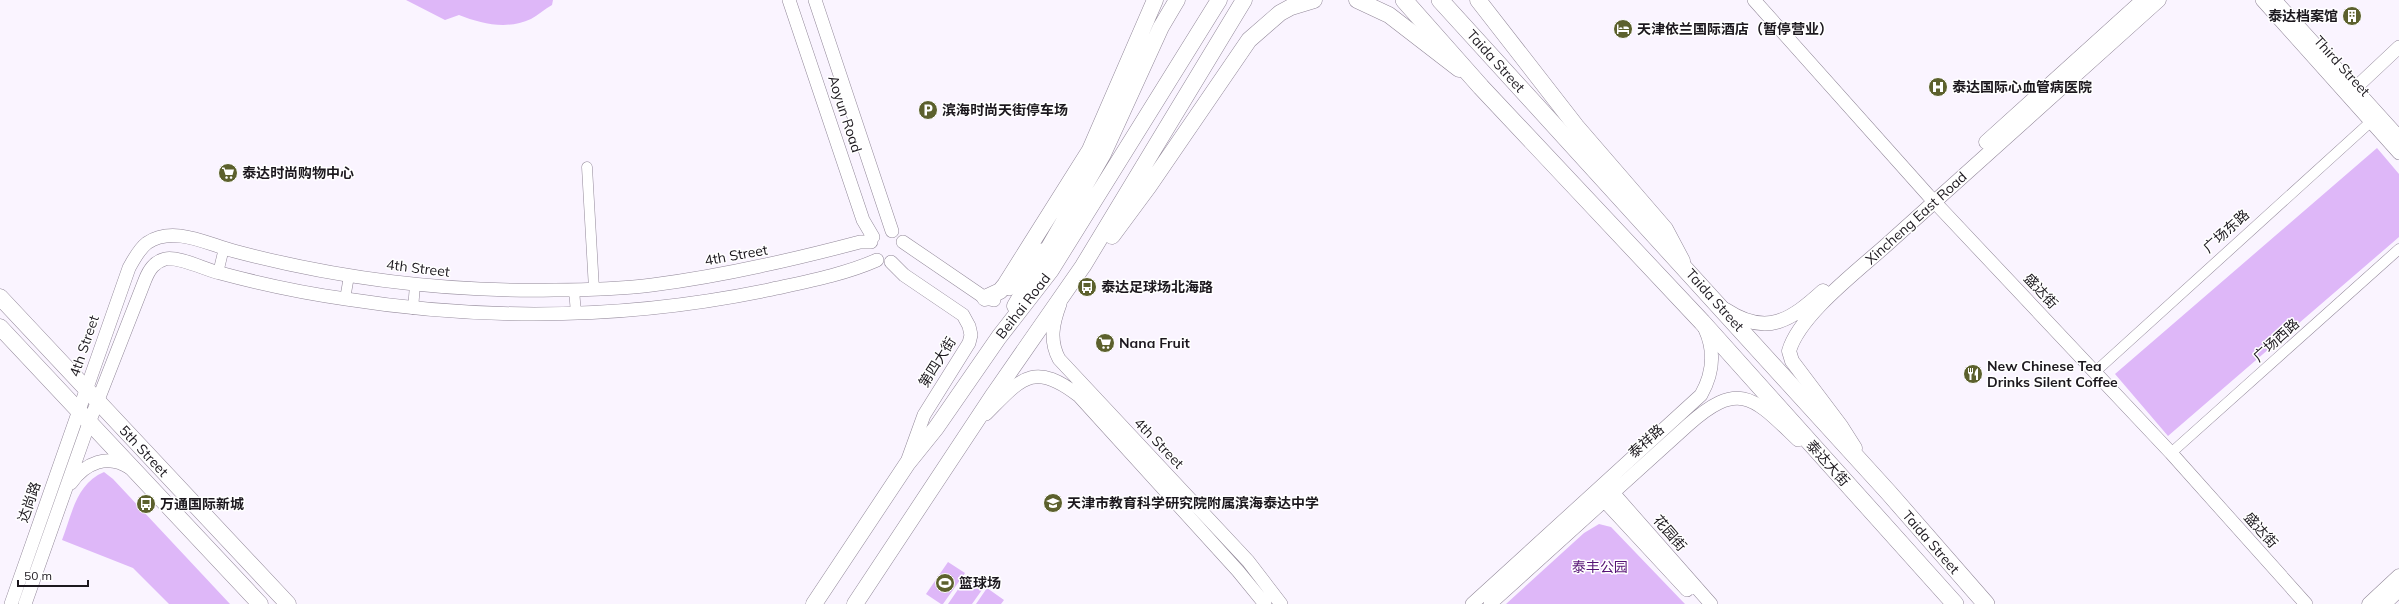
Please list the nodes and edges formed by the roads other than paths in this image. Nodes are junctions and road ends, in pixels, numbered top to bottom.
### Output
1 (789, 0) edge
2 (815, 0) edge
3 (1155, 0) edge
4 (1177, 0) edge
5 (1219, 0) edge
6 (1244, 0) edge
7 (1314, 0) edge
8 (1357, 0) edge
9 (1404, 0) edge
10 (1440, 0) edge
11 (1478, 0) edge
12 (1754, 0) edge
13 (2143, 0) edge
14 (2159, 0) edge
15 (2262, 0) edge
16 (2275, 0) edge
17 (2399, 47) edge
18 (1481, 87) junction
19 (2351, 92) junction
20 (2375, 118) junction
21 (2399, 137) edge
22 (2399, 153) edge
23 (587, 167) dead end
24 (1931, 198) junction
25 (1060, 227) junction
26 (892, 231) junction
27 (872, 240) junction
28 (903, 242) junction
29 (224, 248) junction
30 (2399, 249) edge
31 (877, 260) junction
32 (891, 262) junction
33 (1083, 266) junction
34 (1686, 268) junction
35 (218, 273) junction
36 (349, 276) junction
37 (415, 285) junction
38 (594, 289) junction
39 (574, 290) junction
40 (1065, 292) junction
41 (0, 297) edge
42 (985, 298) junction
43 (345, 299) junction
44 (1720, 306) junction
45 (413, 309) junction
46 (576, 313) junction
47 (1702, 322) junction
48 (0, 327) edge
49 (998, 337) junction
50 (2095, 372) junction
51 (86, 390) junction
52 (98, 402) junction
53 (78, 411) junction
54 (89, 423) junction
55 (974, 426) junction
56 (2171, 452) junction
57 (907, 464) junction
58 (1866, 467) junction
59 (1836, 472) junction
60 (136, 473) junction
61 (1604, 492) junction
62 (64, 496) junction
63 (2399, 576) edge
64 (2399, 590) edge
65 (11, 604) edge
66 (25, 604) edge
67 (260, 604) edge
68 (288, 604) edge
69 (814, 604) edge
70 (855, 604) edge
71 (1265, 604) edge
72 (1281, 604) edge
73 (1472, 604) edge
74 (1490, 604) edge
75 (1700, 604) edge
76 (1711, 604) edge
77 (1955, 604) edge
78 (1986, 604) edge
79 (2306, 604) edge
80 (2369, 604) edge
81 (2384, 604) edge

1 - 27 street, Aoyun Road
2 - 26 street, Aoyun Road
3 - 42 main road
4 - 25 main road
5 - 49 main road, Beihai Road
6 - 33 main road, Beihai Road
7 - 33 main road
8 - 18 main road
9 - 18 highway, Taida Street
10 - 34 highway, Taida Street
11 - 34 main road
12 - 24 street, 盛达街
13 - 24 main road, Xincheng East Road
14 - 24 main road, Xincheng East Road
15 - 19 street, Third Street
16 - 19 street, Third Street
17 - 19 street
18 - 47 highway, Taida Street
19 - 20 street, Third Street
20 - 21 street, Third Street
20 - 22 street, Third Street
20 - 50 street, 广场东路
23 - 38 street
24 - 44 main road, Xincheng East Road
24 - 50 street, 盛达街
24 - 58 main road, Xincheng East Road
25 - 42 street
25 - 49 main road
26 - 27 street
26 - 28 street
27 - 31 street
27 - 38 street, 4th Street
28 - 32 street
28 - 42 street
29 - 35 street
29 - 36 street, 4th Street
29 - 51 street, 4th Street
30 - 56 street, 广场西路
31 - 32 street
31 - 46 street
32 - 57 street, 第四大街
33 - 40 main road, Beihai Road
34 - 44 highway, Taida Street
35 - 43 street
35 - 52 street
36 - 37 street, 4th Street
36 - 43 street
37 - 39 street, 4th Street
37 - 45 street
38 - 39 street, 4th Street
39 - 46 street
40 - 55 main road, Beihai Road
40 - 72 street, 4th Street
41 - 51 main road, 5th Street
43 - 45 street
44 - 58 highway, Taida Street
45 - 46 street
47 - 59 highway, 泰达大街
47 - 61 street, 泰祥路
48 - 53 main road, 5th Street
49 - 57 main road, Beihai Road
50 - 56 street, 盛达街
51 - 52 main road, 5th Street
51 - 53 street, 4th Street
52 - 54 street
52 - 68 main road, 5th Street
53 - 54 main road, 5th Street
53 - 65 street, 达尚路
54 - 60 main road, 5th Street
54 - 62 street
55 - 70 main road, Beihai Road
55 - 71 street
56 - 79 street, 盛达街
57 - 69 main road, Beihai Road
58 - 78 highway, Taida Street
59 - 61 street, 泰祥路
59 - 77 highway, 泰达大街
60 - 62 street
60 - 67 main road, 5th Street
61 - 73 street, 泰祥路
61 - 74 street, 泰祥路
61 - 75 street, 花园街
61 - 76 street, 花园街
62 - 66 street
63 - 80 main road
64 - 81 main road

